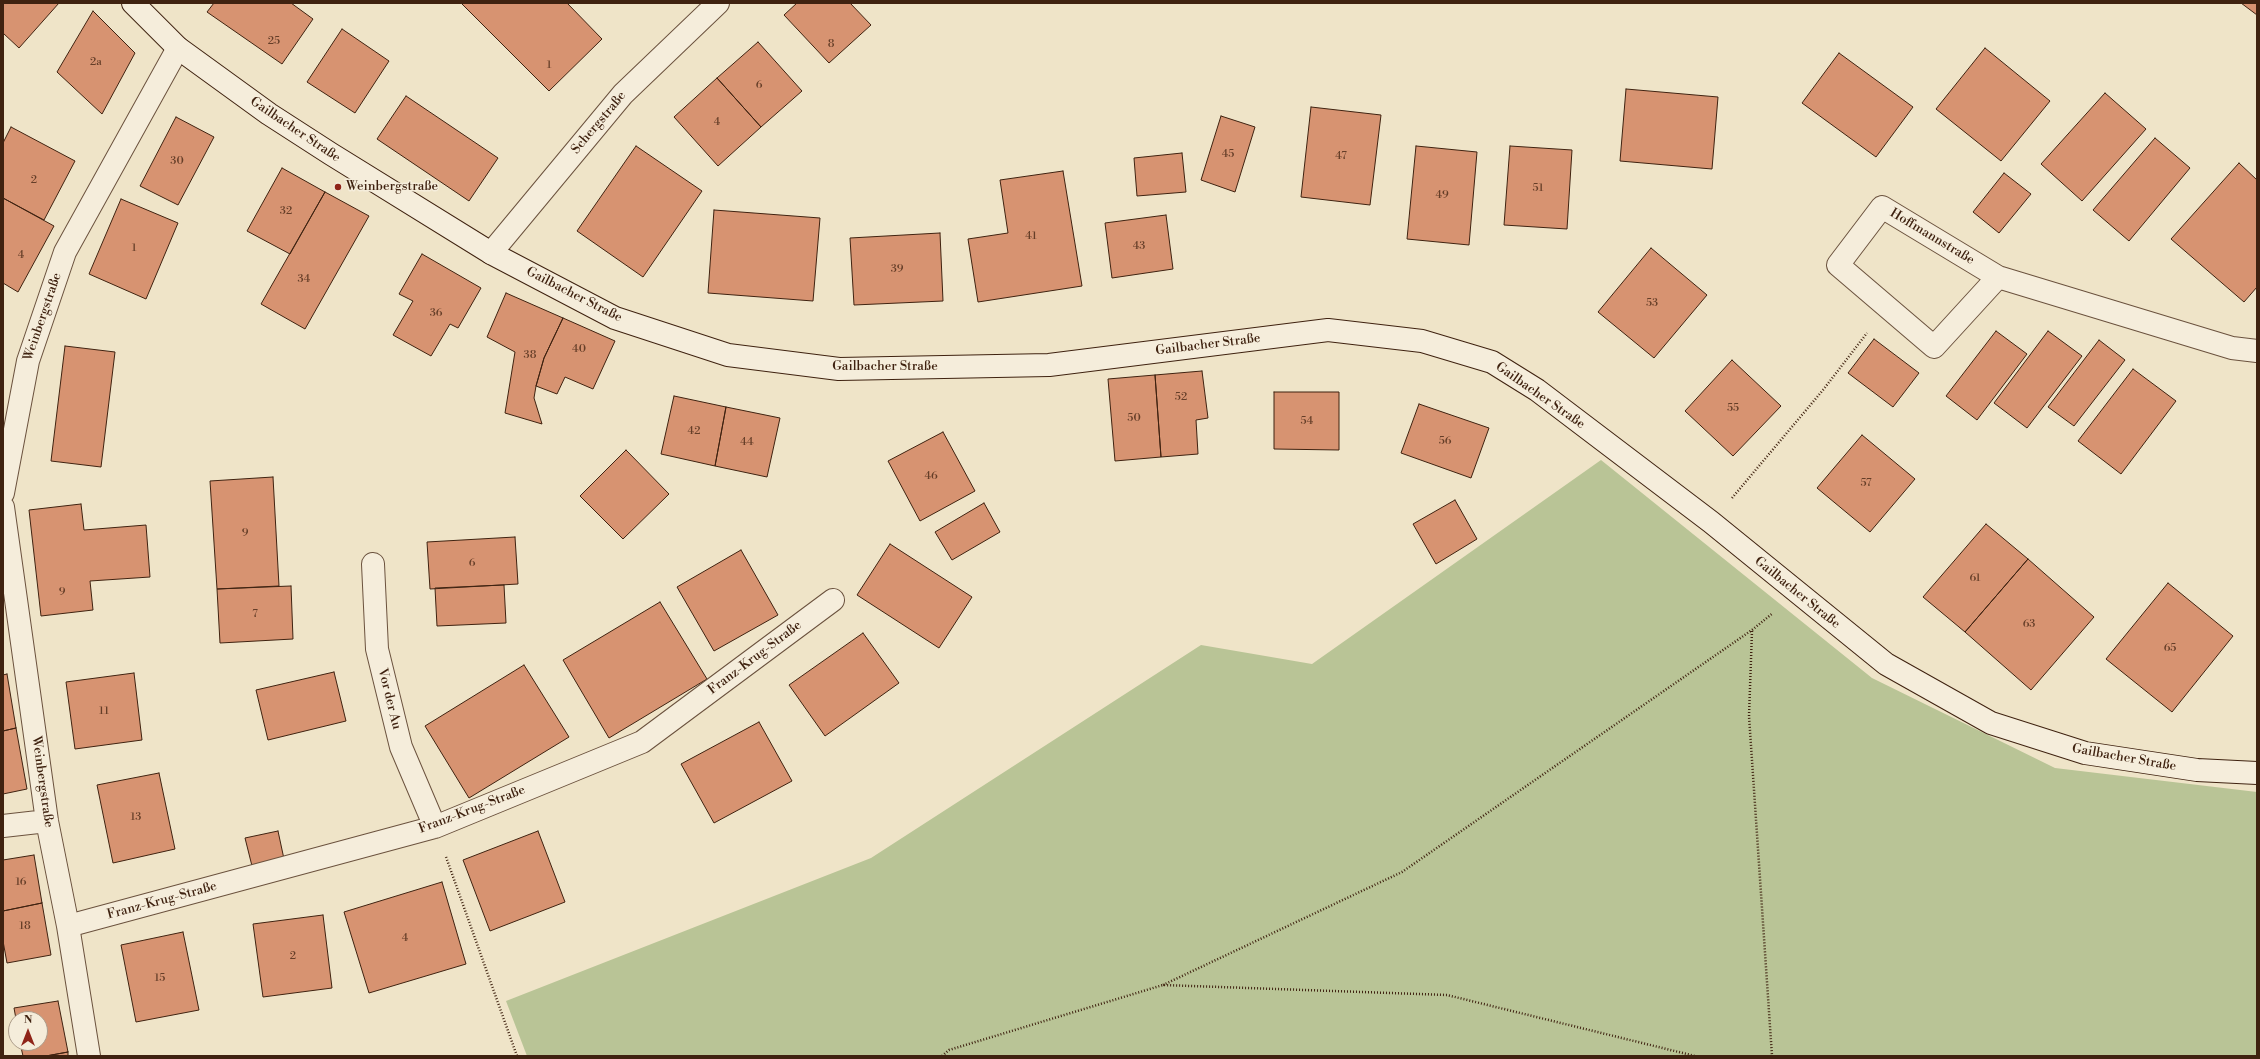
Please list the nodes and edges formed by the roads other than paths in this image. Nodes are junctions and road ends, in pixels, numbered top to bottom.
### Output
1 (133, 3) edge
2 (718, 3) edge
3 (178, 48) junction
4 (491, 253) junction
5 (1998, 276) junction
6 (2257, 350) edge
7 (3, 493) edge
8 (3, 507) edge
9 (373, 564) dead end
10 (833, 600) dead end
11 (2257, 773) edge
12 (47, 821) junction
13 (3, 826) edge
14 (435, 827) junction
15 (68, 926) junction
16 (89, 1056) edge

1 - 3 street, Gailbacher Straße
2 - 4 street, Schergstraße
3 - 4 street, Gailbacher Straße
3 - 7 street, Weinbergstraße
4 - 11 street, Gailbacher Straße
5 - 5 street, Hoffmannstraße
5 - 6 street, Hoffmannstraße
8 - 12 street, Weinbergstraße
9 - 14 street, Vor der Au
10 - 14 street, Franz-Krug-Straße
12 - 13 street
12 - 15 street, Weinbergstraße
14 - 15 street, Franz-Krug-Straße
15 - 16 street, Weinbergstraße

